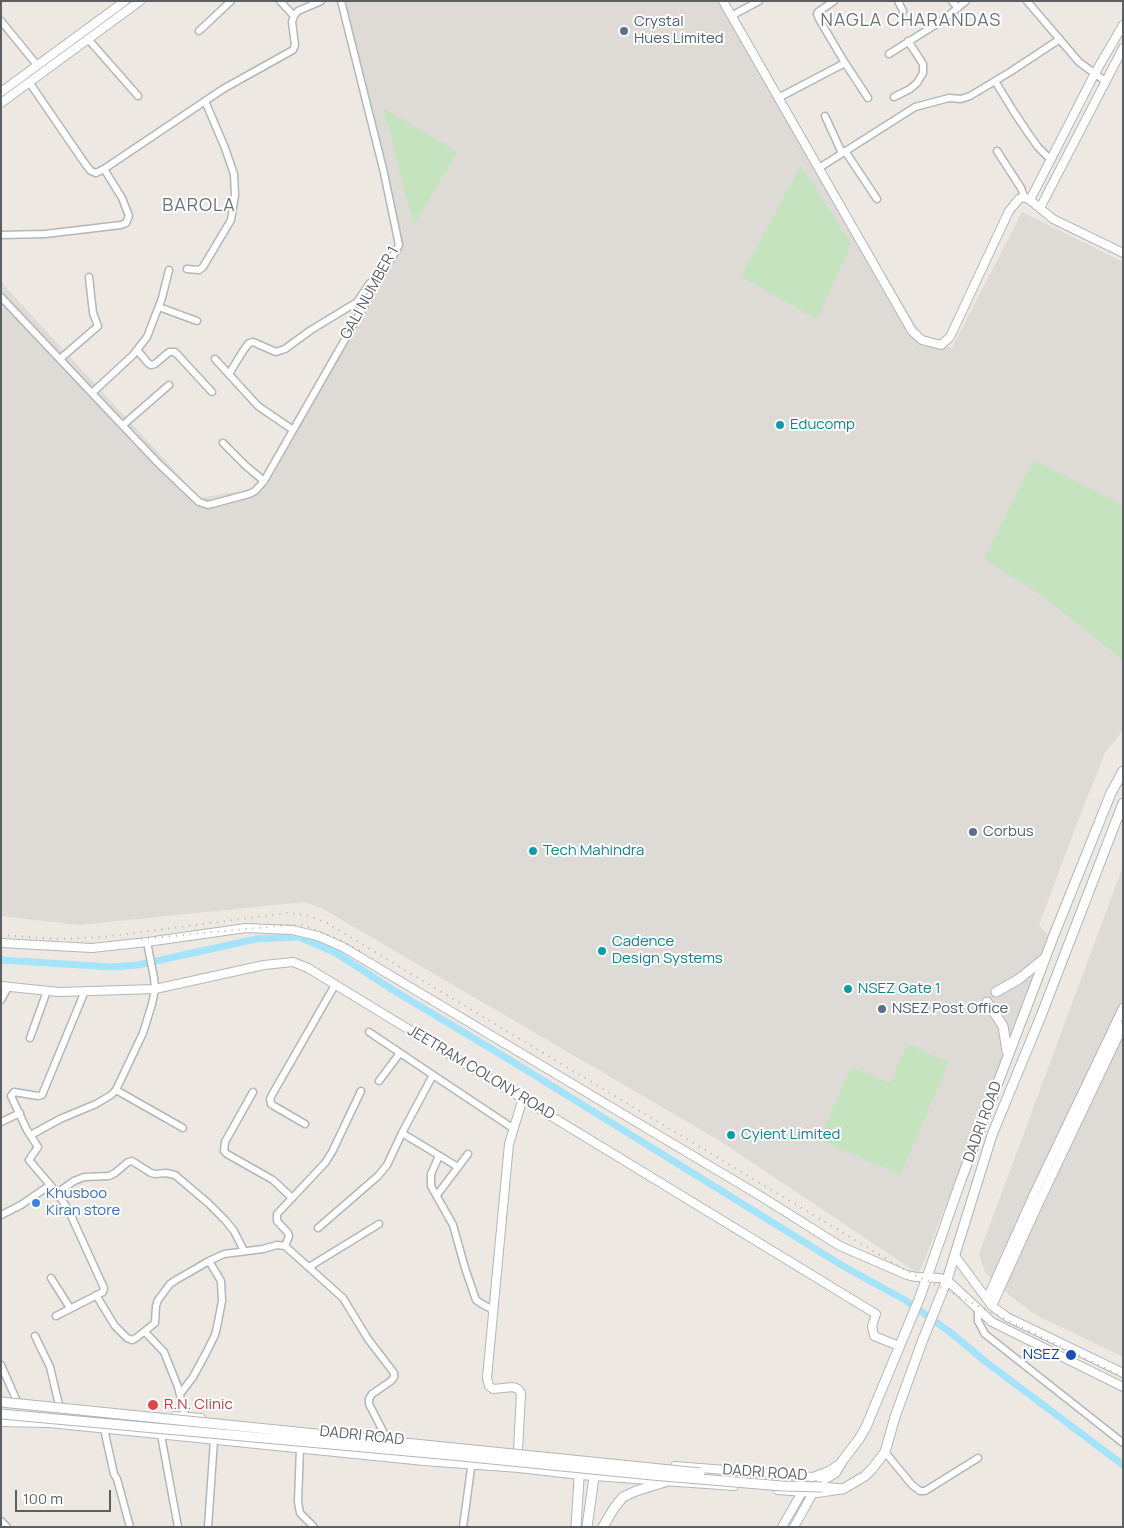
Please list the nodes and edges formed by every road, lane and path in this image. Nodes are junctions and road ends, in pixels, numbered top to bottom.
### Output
1 (125, 1) edge
2 (140, 1) edge
3 (231, 1) edge
4 (280, 1) edge
5 (320, 1) edge
6 (341, 1) edge
7 (723, 1) edge
8 (759, 1) edge
9 (834, 1) edge
10 (898, 1) edge
11 (952, 1) edge
12 (966, 1) edge
13 (1027, 1) edge
14 (958, 8) junction
15 (904, 11) dead end
16 (294, 16) junction
17 (731, 16) junction
18 (1, 21) edge
19 (1123, 24) edge
20 (199, 31) dead end
21 (88, 39) junction
22 (1060, 39) junction
23 (908, 42) junction
24 (1123, 48) edge
25 (889, 54) dead end
26 (845, 63) junction
27 (37, 65) junction
28 (1095, 73) junction
29 (995, 80) junction
30 (1106, 81) junction
31 (29, 82) junction
32 (1, 92) edge
33 (138, 96) dead end
34 (894, 97) dead end
35 (778, 98) junction
36 (868, 98) dead end
37 (205, 101) junction
38 (1, 103) edge
39 (825, 116) dead end
40 (843, 152) junction
41 (997, 152) dead end
42 (1051, 160) junction
43 (819, 168) junction
44 (104, 169) junction
45 (1027, 198) junction
46 (877, 199) dead end
47 (1040, 208) junction
48 (1, 235) edge
49 (1123, 253) edge
50 (187, 269) dead end
51 (169, 270) dead end
52 (89, 277) dead end
53 (370, 283) dead end
54 (1, 297) edge
55 (160, 307) junction
56 (198, 321) dead end
57 (137, 350) junction
58 (60, 359) junction
59 (215, 359) dead end
60 (229, 374) junction
61 (169, 385) dead end
62 (212, 392) dead end
63 (92, 393) junction
64 (123, 425) junction
65 (293, 430) junction
66 (223, 444) dead end
67 (264, 481) junction
68 (1123, 771) edge
69 (1123, 802) edge
70 (1120, 812) edge
71 (1, 943) edge
72 (148, 945) junction
73 (1046, 957) junction
74 (335, 985) junction
75 (4, 986) edge
76 (154, 989) junction
77 (47, 991) junction
78 (85, 991) junction
79 (996, 992) dead end
80 (1, 1000) edge
81 (988, 1002) dead end
82 (1123, 1008) edge
83 (1123, 1026) edge
84 (368, 1032) dead end
85 (30, 1038) dead end
86 (400, 1053) junction
87 (1008, 1054) junction
88 (433, 1075) junction
89 (379, 1081) dead end
90 (116, 1090) junction
91 (361, 1091) dead end
92 (253, 1092) dead end
93 (523, 1098) junction
94 (20, 1113) junction
95 (1, 1122) edge
96 (305, 1124) dead end
97 (183, 1128) dead end
98 (514, 1129) junction
99 (402, 1132) junction
100 (31, 1135) junction
101 (468, 1154) dead end
102 (439, 1156) junction
103 (458, 1167) junction
104 (50, 1185) junction
105 (57, 1193) junction
106 (437, 1195) junction
107 (292, 1198) junction
108 (1, 1214) edge
109 (379, 1224) dead end
110 (318, 1228) dead end
111 (286, 1246) junction
112 (244, 1251) junction
113 (955, 1256) junction
114 (209, 1261) junction
115 (309, 1267) junction
116 (51, 1278) dead end
117 (927, 1278) junction
118 (948, 1280) junction
119 (96, 1295) junction
120 (986, 1299) junction
121 (992, 1306) junction
122 (70, 1308) junction
123 (493, 1310) junction
124 (978, 1310) junction
125 (56, 1316) dead end
126 (145, 1332) junction
127 (35, 1336) dead end
128 (899, 1346) junction
129 (1, 1365) edge
130 (1123, 1373) edge
131 (1123, 1387) edge
132 (180, 1394) junction
133 (16, 1399) junction
134 (1, 1400) edge
135 (59, 1405) junction
136 (1, 1414) edge
137 (174, 1416) junction
138 (185, 1416) junction
139 (1, 1422) edge
140 (104, 1429) junction
141 (161, 1435) junction
142 (173, 1436) junction
143 (387, 1439) junction
144 (214, 1440) junction
145 (1123, 1443) edge
146 (472, 1447) junction
147 (300, 1448) junction
148 (518, 1451) junction
149 (885, 1452) junction
150 (978, 1458) dead end
151 (580, 1459) junction
152 (596, 1461) junction
153 (472, 1464) junction
154 (580, 1475) junction
155 (595, 1476) junction
156 (802, 1476) junction
157 (668, 1481) junction
158 (819, 1482) junction
159 (843, 1489) junction
160 (802, 1492) junction
161 (812, 1493) junction
162 (1, 1521) edge
163 (7, 1527) edge
164 (130, 1527) edge
165 (178, 1527) edge
166 (208, 1527) edge
167 (314, 1527) edge
168 (463, 1527) edge
169 (576, 1527) edge
170 (588, 1527) edge
171 (603, 1527) edge
172 (782, 1527) edge
173 (794, 1527) edge

1 - 27 street
2 - 21 street
3 - 20 street
4 - 16 street
5 - 16 street
6 - 65 street, GALI NUMBER 1
7 - 17 street
8 - 17 street
9 - 26 street
10 - 15 street
11 - 14 street
12 - 14 street
13 - 22 street
14 - 23 street
16 - 37 street
17 - 35 street
18 - 27 street
19 - 28 street
21 - 31 street
21 - 33 street
22 - 28 street
22 - 29 street
23 - 25 street
23 - 34 street
24 - 30 street
26 - 35 street
26 - 36 street
27 - 32 street
28 - 30 street
28 - 42 street
29 - 40 street
29 - 42 street
30 - 47 street
31 - 38 street
31 - 44 street
35 - 43 street
37 - 44 street
37 - 50 street
39 - 40 street
40 - 43 street
40 - 46 street
41 - 45 street
42 - 45 street
43 - 45 street
44 - 48 street
45 - 47 street
47 - 49 street
51 - 55 street
52 - 58 street
53 - 60 street
54 - 58 street
55 - 56 street
55 - 57 street
57 - 62 street
57 - 63 street
58 - 63 street
59 - 60 street
60 - 65 street
61 - 64 street
63 - 64 street
64 - 67 street
65 - 67 street, GALI NUMBER 1
66 - 67 street
68 - 73 main road, DADRI ROAD
69 - 70 main road, DADRI ROAD
70 - 113 main road, DADRI ROAD
71 - 72 street
72 - 76 street
72 - 117 street
73 - 79 main road
73 - 87 main road, DADRI ROAD
74 - 76 street, JEETRAM COLONY ROAD
74 - 93 street, JEETRAM COLONY ROAD
74 - 96 street
75 - 77 street, JEETRAM COLONY ROAD
75 - 80 street
76 - 78 street, JEETRAM COLONY ROAD
76 - 90 street
77 - 78 street, JEETRAM COLONY ROAD
77 - 85 street
78 - 94 street
81 - 87 main road
82 - 120 street
83 - 121 street
84 - 86 street
86 - 88 street
86 - 89 street
87 - 117 main road, DADRI ROAD
88 - 98 street
88 - 99 street
90 - 97 street
90 - 100 street
91 - 107 street
92 - 107 street
93 - 98 street
93 - 128 street, JEETRAM COLONY ROAD
94 - 95 street
94 - 100 street
98 - 123 street
99 - 102 street
99 - 110 street
100 - 104 street
101 - 103 street
102 - 103 street
102 - 106 street
103 - 106 street
104 - 105 street
104 - 108 street
105 - 112 street
105 - 119 street
106 - 123 street
107 - 111 street
109 - 115 street
111 - 112 street
111 - 115 street
112 - 114 street
113 - 118 main road, DADRI ROAD
113 - 120 street
114 - 126 street
114 - 132 street
115 - 143 street
116 - 122 street
117 - 118 street
117 - 128 main road, DADRI ROAD
118 - 124 street
118 - 149 main road, DADRI ROAD
119 - 122 street
119 - 126 street
120 - 121 street
121 - 130 street
122 - 125 street
123 - 148 street
124 - 131 street
124 - 145 street
126 - 132 street
127 - 135 street
128 - 158 main road, DADRI ROAD
129 - 133 street
132 - 138 street
133 - 134 street, DADRI ROAD
133 - 135 street, DADRI ROAD
134 - 158 main road, bridge
135 - 137 street, DADRI ROAD
136 - 158 main road, bridge
137 - 138 street, DADRI ROAD
137 - 142 street
138 - 143 street, DADRI ROAD
139 - 140 street, DADRI ROAD
140 - 141 street, DADRI ROAD
140 - 164 street
141 - 142 street, DADRI ROAD
141 - 165 street
142 - 144 street, DADRI ROAD
143 - 146 street, DADRI ROAD
144 - 147 street, DADRI ROAD
144 - 166 street
146 - 148 street, DADRI ROAD
146 - 153 street
147 - 153 street, DADRI ROAD
147 - 167 street
148 - 151 street, DADRI ROAD
149 - 150 street
149 - 159 main road, DADRI ROAD
151 - 152 street, DADRI ROAD
151 - 154 main road
152 - 155 main road
152 - 156 street, DADRI ROAD
153 - 154 street, DADRI ROAD
153 - 168 street
154 - 155 street, DADRI ROAD
154 - 169 main road
155 - 157 street, DADRI ROAD
155 - 170 main road
156 - 158 street, DADRI ROAD
156 - 160 street
157 - 160 street, DADRI ROAD
157 - 171 main road
158 - 159 main road
158 - 161 street
159 - 161 street, DADRI ROAD
160 - 161 street, DADRI ROAD
160 - 172 street
161 - 173 street
162 - 163 street

